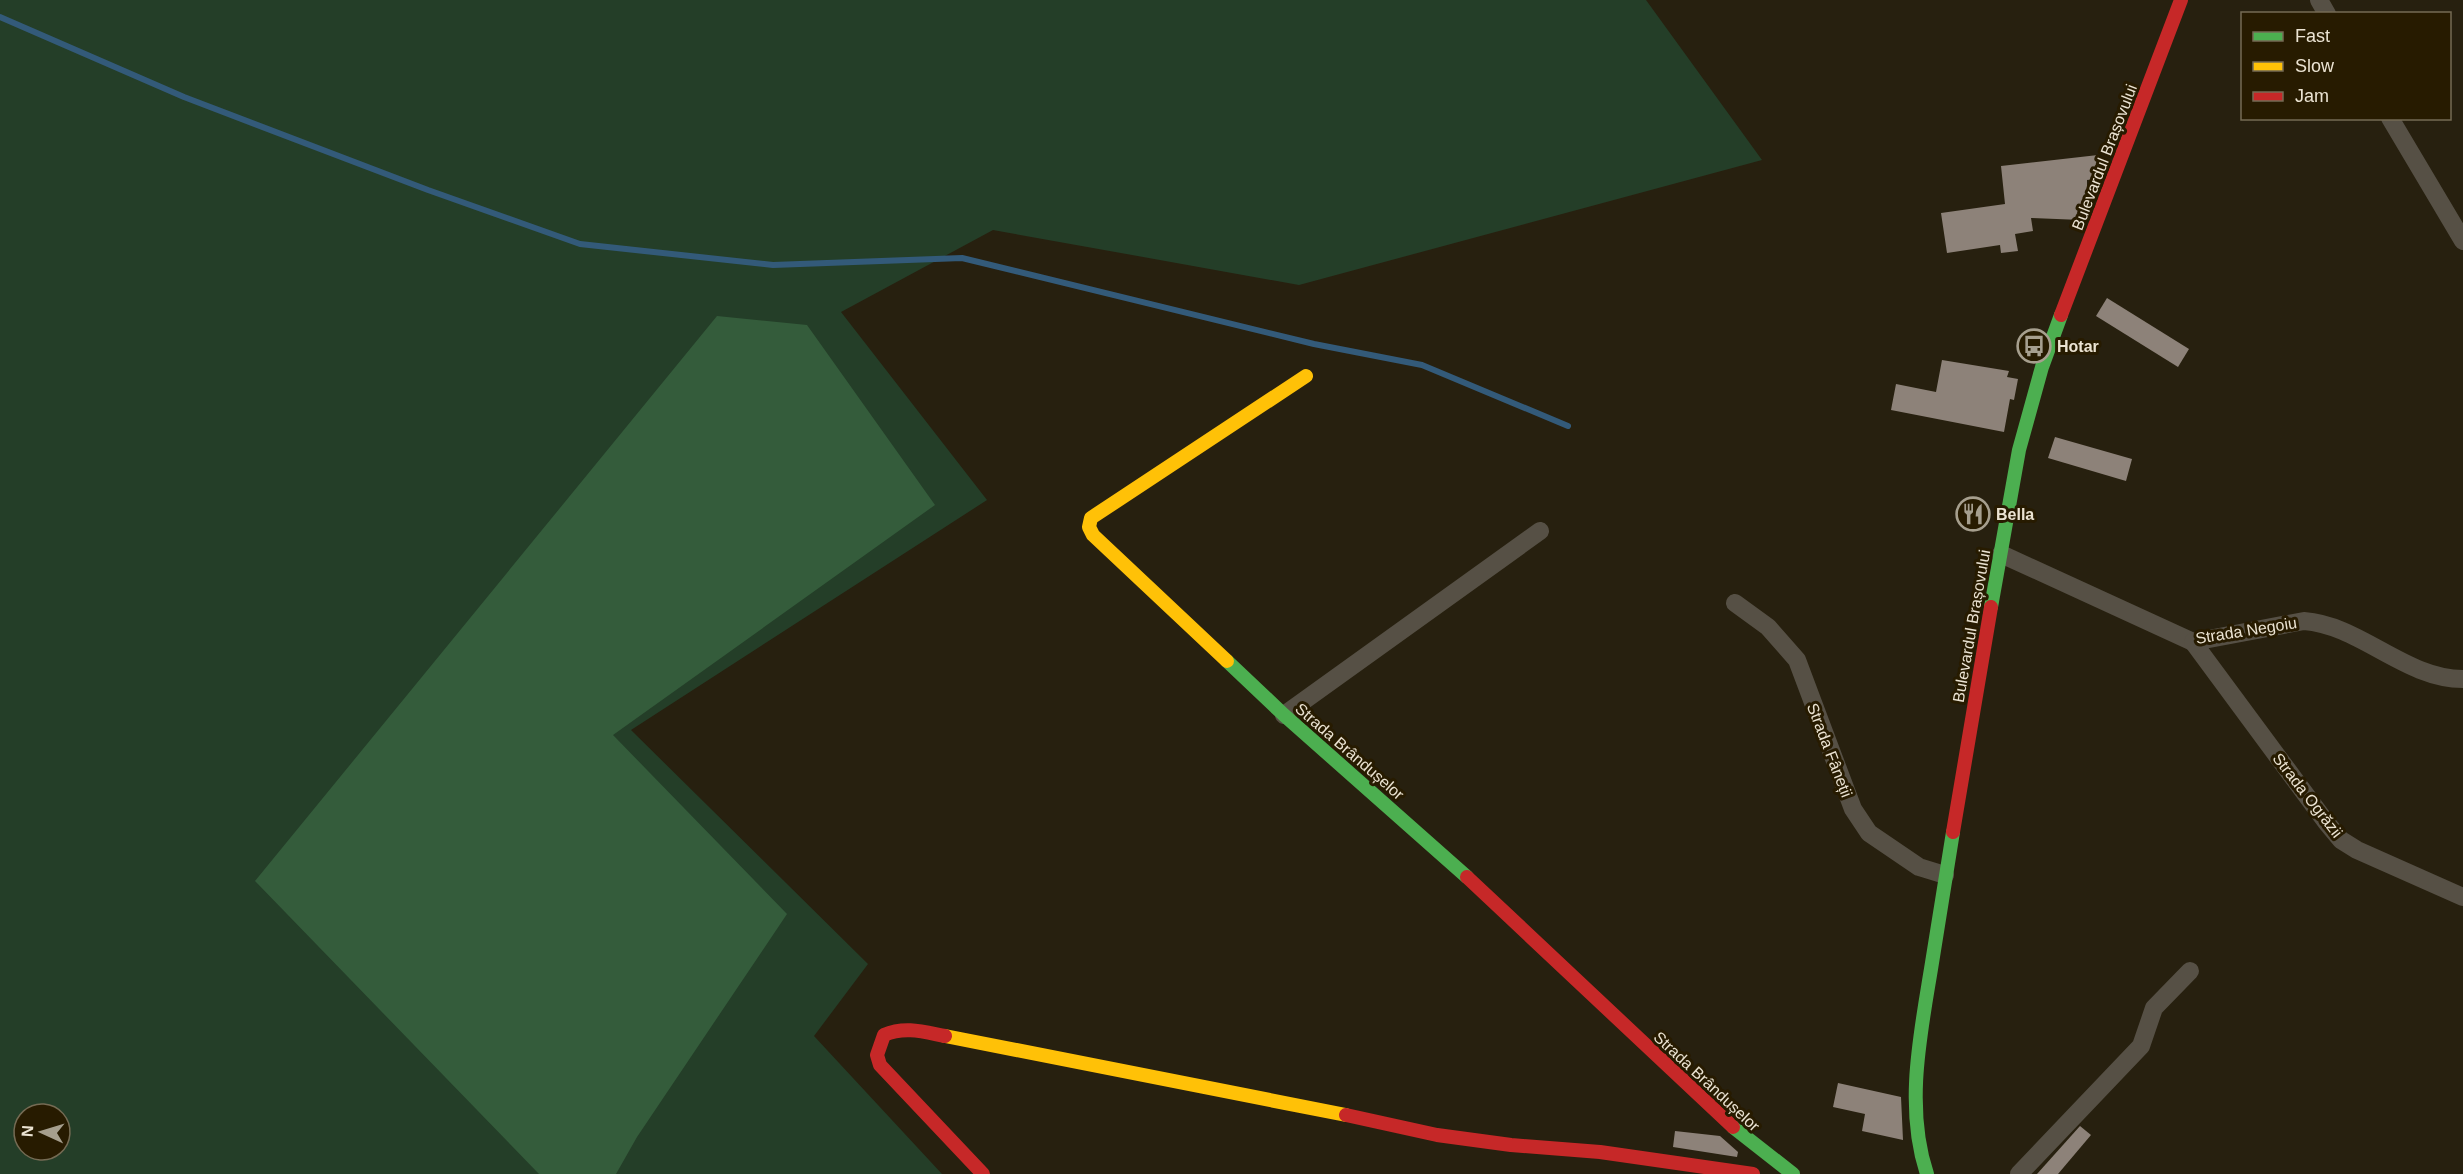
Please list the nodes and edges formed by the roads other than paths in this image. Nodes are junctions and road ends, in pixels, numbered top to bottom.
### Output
1 (2181, 0) edge
2 (2391, 120) edge
3 (2463, 241) edge
4 (1306, 376) dead end
5 (1540, 531) dead end
6 (2001, 554) junction
7 (1735, 603) dead end
8 (2193, 642) junction
9 (2463, 679) edge
10 (1284, 715) junction
11 (1945, 875) junction
12 (2463, 897) edge
13 (2190, 971) dead end
14 (983, 1174) edge
15 (1753, 1174) edge
16 (1793, 1174) edge
17 (1927, 1174) edge
18 (2019, 1174) edge

1 - 6 street, Bulevardul Brașovului
2 - 3 street
4 - 10 street, Strada Brândușelor
5 - 10 street
6 - 8 street, Strada Negoiu
6 - 11 street, Bulevardul Brașovului
7 - 11 street, Strada Fâneții
8 - 9 street, Strada Negoiu
8 - 12 street, Strada Ogrăzii
10 - 16 street, Strada Brândușelor
11 - 17 street, Bulevardul Brașovului
13 - 18 street
14 - 15 street

